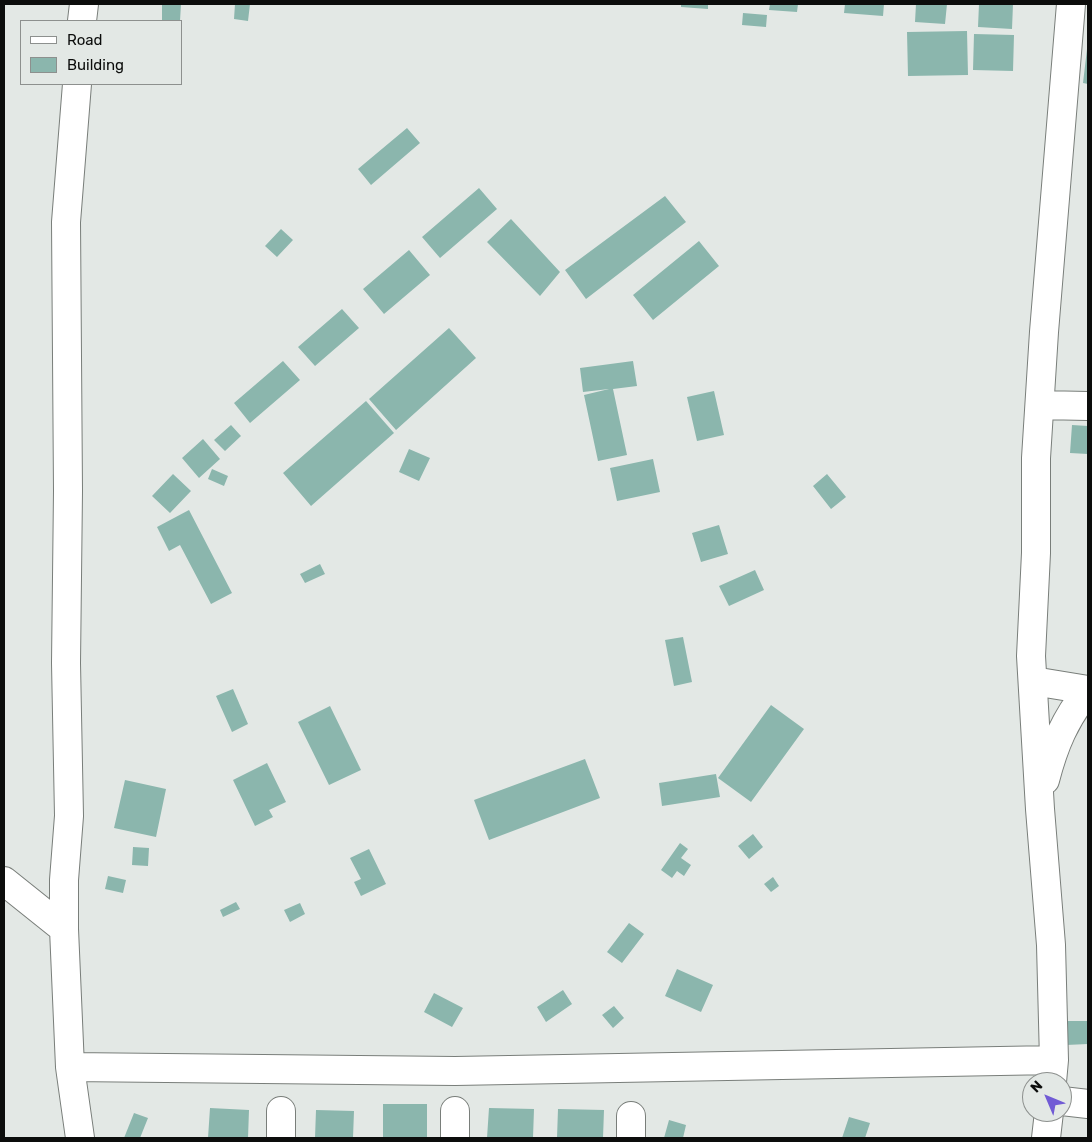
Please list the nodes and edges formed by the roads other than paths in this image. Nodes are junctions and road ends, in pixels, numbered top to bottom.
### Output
1 (84, 4) edge
2 (1071, 4) edge
3 (82, 20) edge
4 (77, 85) edge
5 (1040, 405) junction
6 (1088, 406) edge
7 (1033, 681) junction
8 (1088, 690) edge
9 (1040, 809) junction
10 (4, 881) edge
11 (64, 929) junction
12 (70, 1067) junction
13 (1053, 1071) edge
14 (1072, 1102) edge
15 (1088, 1104) edge
16 (454, 1110) dead end
17 (281, 1111) dead end
18 (1048, 1122) edge
19 (80, 1138) edge
20 (281, 1138) edge
21 (454, 1138) edge
22 (1046, 1138) edge

1 - 3 street
2 - 5 street
4 - 11 street
5 - 6 street
5 - 7 street
7 - 8 street
7 - 9 street
8 - 9 street
9 - 13 street
10 - 11 street
11 - 12 street
12 - 13 street
12 - 19 street
14 - 15 street
16 - 21 street
17 - 20 street
18 - 22 street

